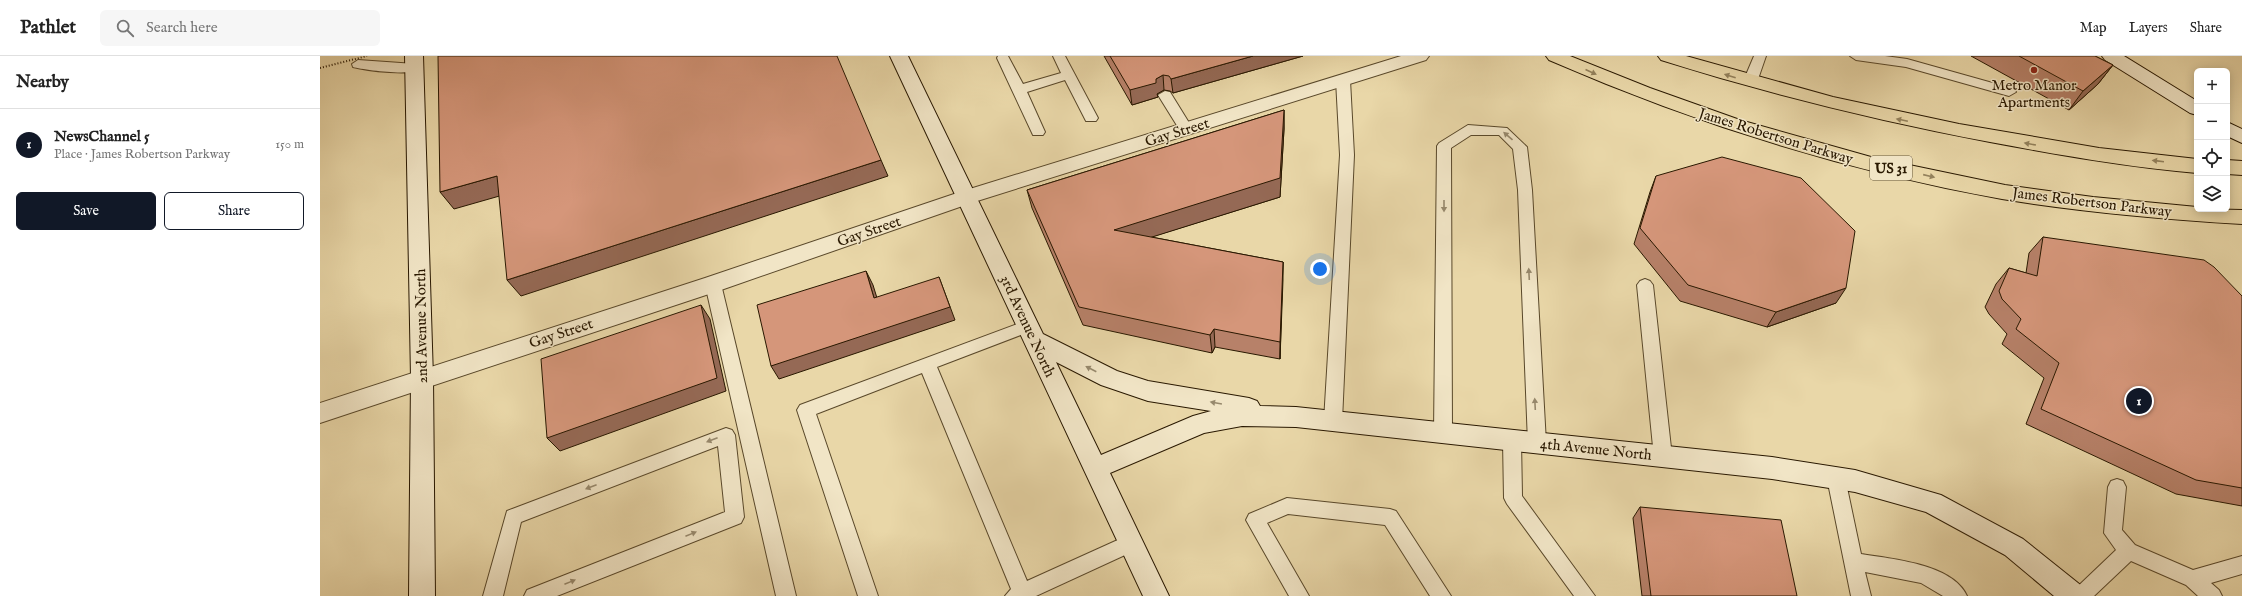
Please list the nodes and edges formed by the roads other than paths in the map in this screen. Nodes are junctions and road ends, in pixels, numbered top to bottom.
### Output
1 (899, 56) edge
2 (1059, 56) edge
3 (1420, 56) edge
4 (1556, 56) edge
5 (1666, 56) edge
6 (1760, 56) edge
7 (1856, 56) edge
8 (2111, 56) edge
9 (1003, 58) dead end
10 (362, 60) edge
11 (414, 62) edge
12 (1069, 75) junction
13 (1343, 80) junction
14 (1750, 82) junction
15 (1019, 90) junction
16 (2009, 92) dead end
17 (1165, 95) edge
18 (2194, 107) edge
19 (1091, 118) dead end
20 (1186, 129) junction
21 (2230, 130) edge
22 (1038, 132) dead end
23 (2242, 137) edge
24 (2194, 166) edge
25 (2230, 167) edge
26 (2242, 168) edge
27 (967, 197) junction
28 (2242, 217) edge
29 (713, 284) junction
30 (1645, 285) dead end
31 (1031, 333) junction
32 (927, 364) junction
33 (422, 378) junction
34 (320, 413) edge
35 (1296, 417) junction
36 (1333, 421) junction
37 (1443, 433) junction
38 (1512, 441) junction
39 (1537, 443) junction
40 (1663, 457) junction
41 (1096, 468) junction
42 (1836, 478) junction
43 (2117, 487) dead end
44 (1131, 543) junction
45 (2128, 551) junction
46 (1853, 561) junction
47 (2242, 565) edge
48 (2193, 579) junction
49 (1018, 594) edge
50 (422, 596) edge
51 (493, 596) edge
52 (534, 596) edge
53 (786, 596) edge
54 (868, 596) edge
55 (1156, 596) edge
56 (1299, 596) edge
57 (1441, 596) edge
58 (1586, 596) edge
59 (1861, 596) edge
60 (1958, 596) edge
61 (2074, 596) edge
62 (2081, 596) edge
63 (2212, 596) edge

1 - 27 street, 3rd Avenue North
2 - 12 lane
3 - 13 street, Gay Street
4 -> 28 main road, James Robertson Parkway / US 31
14 -> 5 main road
6 - 14 lane
7 - 16 lane
8 - 18 street
9 - 15 lane
10 - 11 lane
11 - 33 street, 2nd Avenue North
12 - 15 lane
12 - 19 lane
13 - 20 street, Gay Street
13 - 36 lane
24 -> 14 main road
15 - 22 lane
17 - 20 lane
20 - 27 street, Gay Street
21 - 23 street
25 - 26 main road
27 - 29 street, Gay Street
27 - 31 street, 3rd Avenue North
29 - 33 street, Gay Street
29 - 53 lane
30 - 40 lane
31 - 32 lane
35 -> 31 street
31 - 41 street, 3rd Avenue North
32 - 49 lane
32 - 54 lane
33 - 34 street, Gay Street
33 - 50 street, 2nd Avenue North
35 - 36 street, 4th Avenue North
35 - 41 street, 4th Avenue North
36 - 37 street, 4th Avenue North
37 - 38 street, 4th Avenue North
39 -> 37 lane
38 - 39 street, 4th Avenue North
38 - 58 lane
39 - 40 street, 4th Avenue North
40 - 42 street, 4th Avenue North
41 - 44 street, 3rd Avenue North
42 - 46 lane
42 - 61 street, 4th Avenue North
43 - 45 lane
44 - 49 lane
44 - 55 street, 3rd Avenue North
45 - 48 lane
45 - 62 lane
46 - 59 lane
46 - 60 lane
47 - 48 lane
48 - 63 lane
52 -> 51 lane
56 - 57 lane

